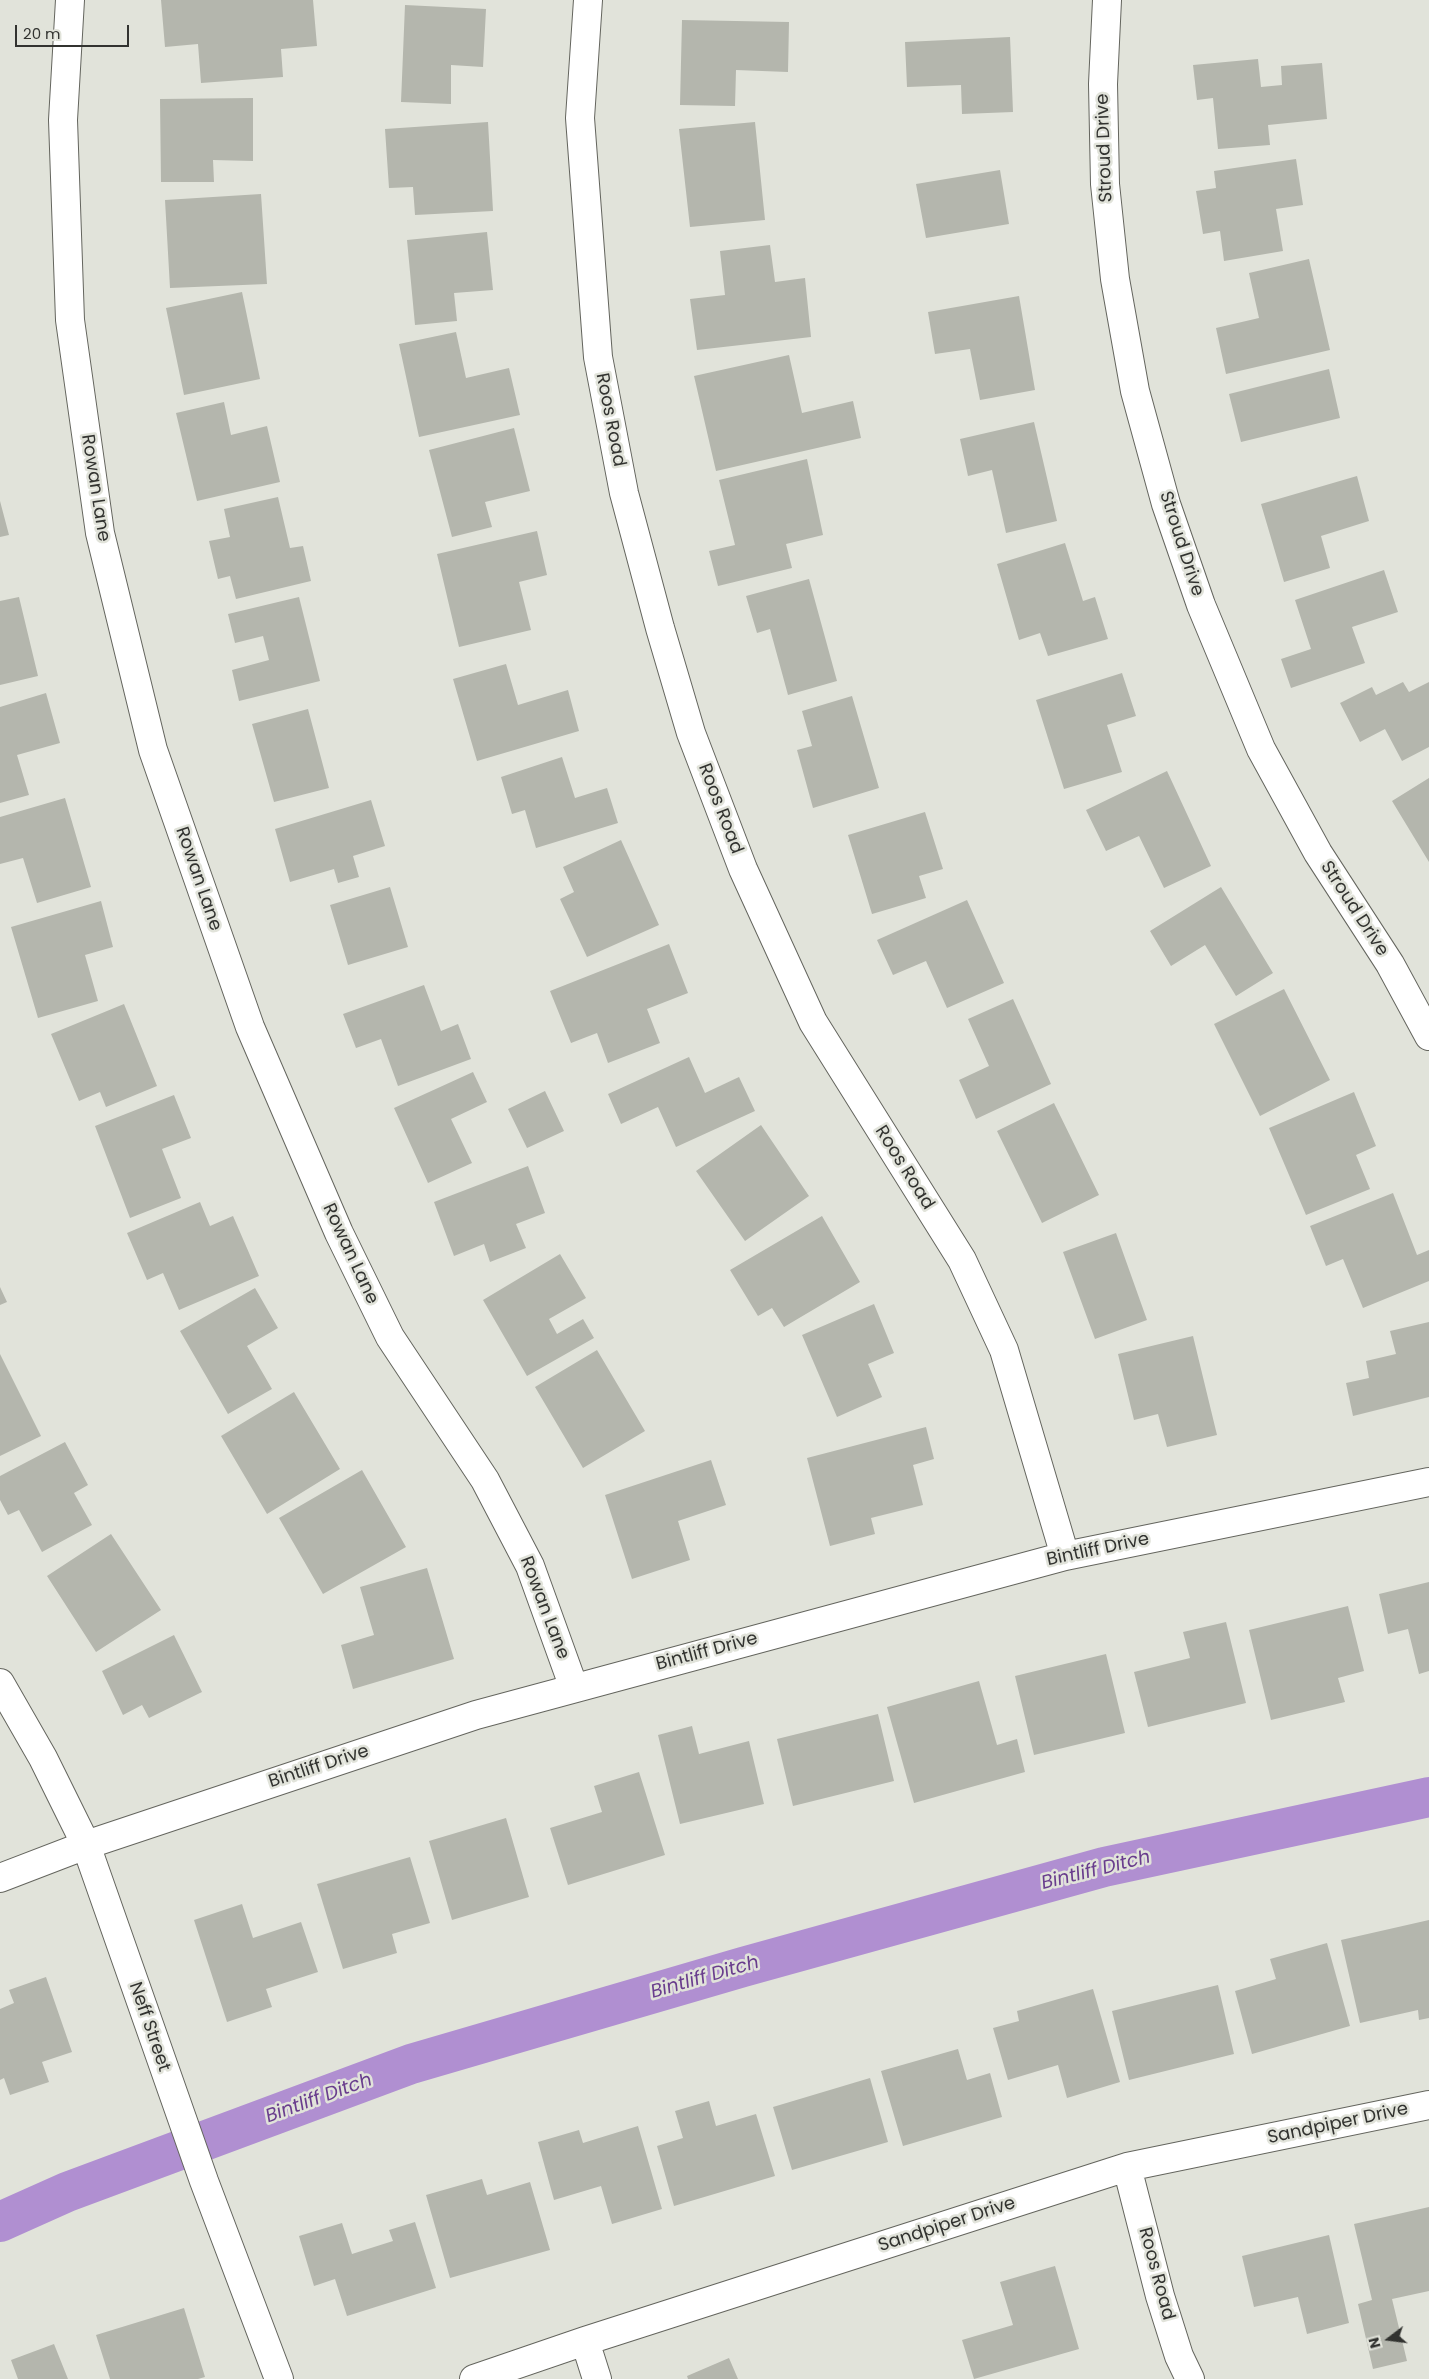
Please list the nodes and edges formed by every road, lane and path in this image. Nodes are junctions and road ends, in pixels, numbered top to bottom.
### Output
1 (70, 0) edge
2 (588, 0) edge
3 (1107, 0) edge
4 (1429, 1036) edge
5 (1429, 1482) edge
6 (1065, 1556) junction
7 (0, 1683) edge
8 (574, 1688) junction
9 (86, 1845) junction
10 (0, 1878) edge
11 (1429, 2105) edge
12 (1127, 2167) junction
13 (585, 2341) junction
14 (279, 2379) edge
15 (474, 2379) edge
16 (596, 2379) edge
17 (1190, 2379) edge

1 - 8 street, Rowan Lane
2 - 6 street, Roos Road
3 - 4 street, Stroud Drive
5 - 6 street, Bintliff Drive
6 - 8 street, Bintliff Drive
7 - 9 street, Neff Street
8 - 9 street, Bintliff Drive
9 - 10 street, Bintliff Drive
9 - 14 street, Neff Street
11 - 12 street, Sandpiper Drive
12 - 13 street, Sandpiper Drive
12 - 17 street, Roos Road
13 - 15 street, Sandpiper Drive
13 - 16 street

